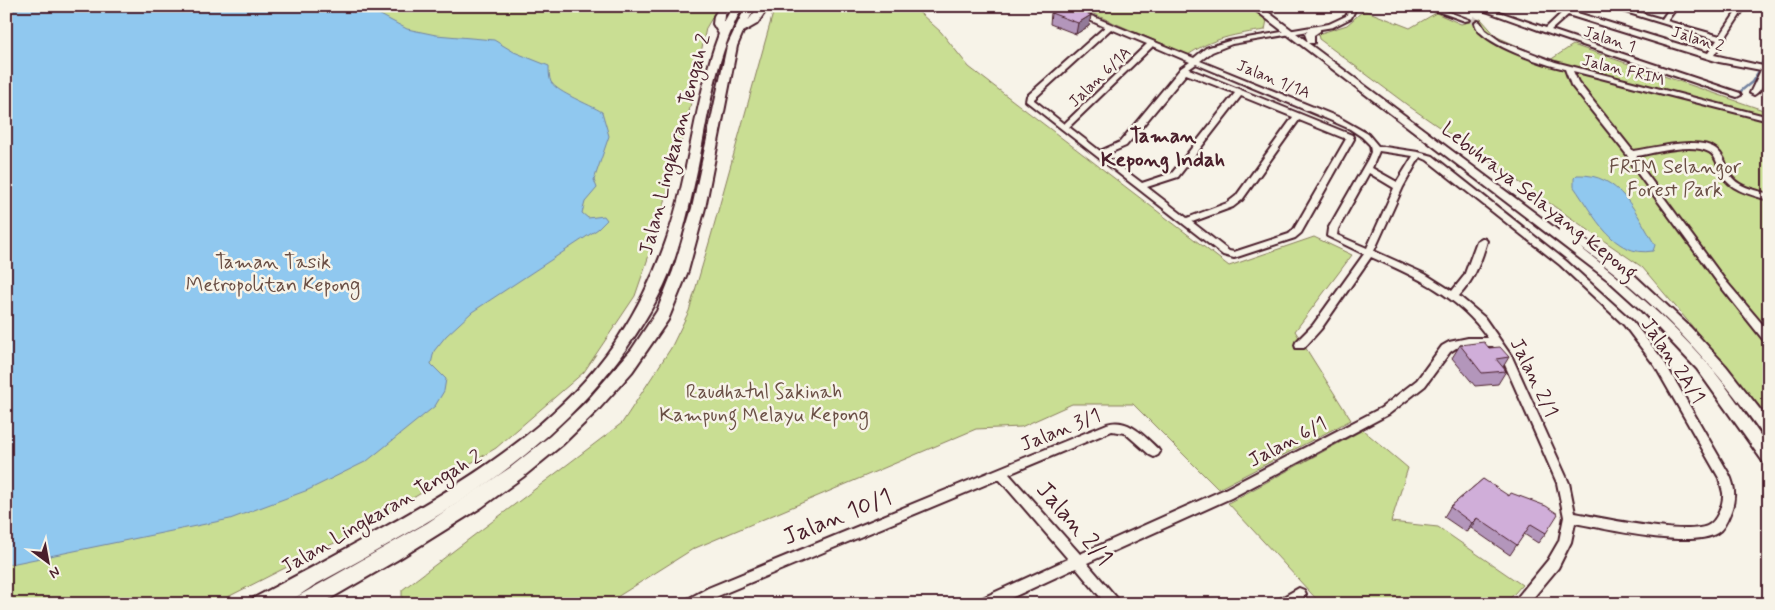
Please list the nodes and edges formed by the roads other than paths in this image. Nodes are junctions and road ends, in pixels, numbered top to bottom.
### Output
1 (725, 6) edge
2 (738, 6) edge
3 (751, 6) edge
4 (764, 6) edge
5 (1061, 6) edge
6 (1254, 6) edge
7 (1264, 6) edge
8 (1354, 6) edge
9 (1426, 6) edge
10 (1436, 6) edge
11 (1475, 6) edge
12 (1573, 6) edge
13 (1609, 6) edge
14 (1675, 6) edge
15 (1743, 6) edge
16 (1566, 12) junction
17 (1272, 20) junction
18 (1663, 22) junction
19 (1474, 23) junction
20 (1338, 24) junction
21 (1110, 26) junction
22 (1317, 29) junction
23 (1292, 31) junction
24 (1546, 31) junction
25 (731, 32) junction
26 (1271, 34) junction
27 (1722, 39) junction
28 (1151, 44) junction
29 (1309, 44) junction
30 (1710, 56) junction
31 (1194, 62) junction
32 (1767, 65) edge
33 (1568, 69) junction
34 (1185, 72) junction
35 (1240, 92) junction
36 (1754, 93) dead end
37 (1737, 94) dead end
38 (1298, 116) junction
39 (1769, 119) edge
40 (1065, 128) junction
41 (1375, 148) junction
42 (1418, 154) junction
43 (1631, 154) junction
44 (1099, 155) junction
45 (1368, 168) junction
46 (1140, 186) junction
47 (1399, 187) junction
48 (1769, 197) edge
49 (1186, 222) junction
50 (1482, 241) dead end
51 (1369, 253) junction
52 (1453, 296) junction
53 (1769, 339) edge
54 (1496, 342) junction
55 (1300, 345) dead end
56 (1769, 432) edge
57 (1154, 452) dead end
58 (1769, 459) edge
59 (1001, 473) junction
60 (1570, 517) junction
61 (1077, 560) junction
62 (1300, 594) dead end
63 (261, 604) edge
64 (302, 604) edge
65 (691, 604) edge
66 (983, 604) edge
67 (1115, 604) edge
68 (1283, 604) edge
69 (1519, 604) edge

1 - 25 highway
2 - 25 highway, Jalan Lingkaran Tengah 2
3 - 25 highway, Jalan Lingkaran Tengah 2
4 - 25 highway
5 - 21 street, Jalan 1/1A
6 - 17 main road, Lebuhraya Selayang Kepong
7 - 23 main road, Lebuhraya Selayang Kepong
8 - 20 street
9 - 19 street, Jalan FRIM
10 - 19 street, Jalan FRIM
11 - 24 street, Jalan 1
12 - 16 street
13 - 18 street
14 - 18 street
15 - 27 street
16 - 24 street
16 - 30 street, Jalan 2
17 - 23 main road, Lebuhraya Selayang Kepong
17 - 26 main road
18 - 27 street
19 - 33 street, Jalan FRIM
20 - 22 street
20 - 23 street
21 - 28 street, Jalan 1/1A
21 - 40 street
22 - 23 street
22 - 29 main road
23 - 26 street
23 - 29 main road, Lebuhraya Selayang Kepong
24 - 37 street, Jalan 1
25 - 63 highway, Jalan Lingkaran Tengah 2
25 - 64 highway, Jalan Lingkaran Tengah 2
26 - 29 main road
26 - 31 street
27 - 30 street
28 - 31 street, Jalan 1/1A
28 - 40 street, Jalan 6/1A
29 - 56 main road, Lebuhraya Selayang Kepong
29 - 58 main road, Lebuhraya Selayang Kepong
30 - 32 street, Jalan 2
31 - 34 street
31 - 41 street, Jalan 1/1A
32 - 36 street
33 - 39 street, Jalan FRIM
33 - 43 street
34 - 35 street
34 - 44 street
35 - 38 street
35 - 46 street
38 - 49 street
38 - 49 street
40 - 44 street
41 - 42 street
41 - 45 street
42 - 47 street
42 - 60 street, Jalan 2A/1
43 - 48 street
43 - 53 street
44 - 46 street
45 - 47 street
45 - 51 street, Jalan 2/1
46 - 49 street
47 - 51 street
50 - 52 street
51 - 52 street, Jalan 2/1
51 - 55 street
52 - 54 street, Jalan 2/1
54 - 60 street, Jalan 2/1
54 - 61 street, Jalan 6/1
57 - 59 street, Jalan 3/1
59 - 61 street, Jalan 2/1
59 - 65 street, Jalan 10/1
60 - 69 street, Jalan 2/1
61 - 66 street, Jalan 6/1
61 - 67 street, Jalan 2/1
62 - 68 street

